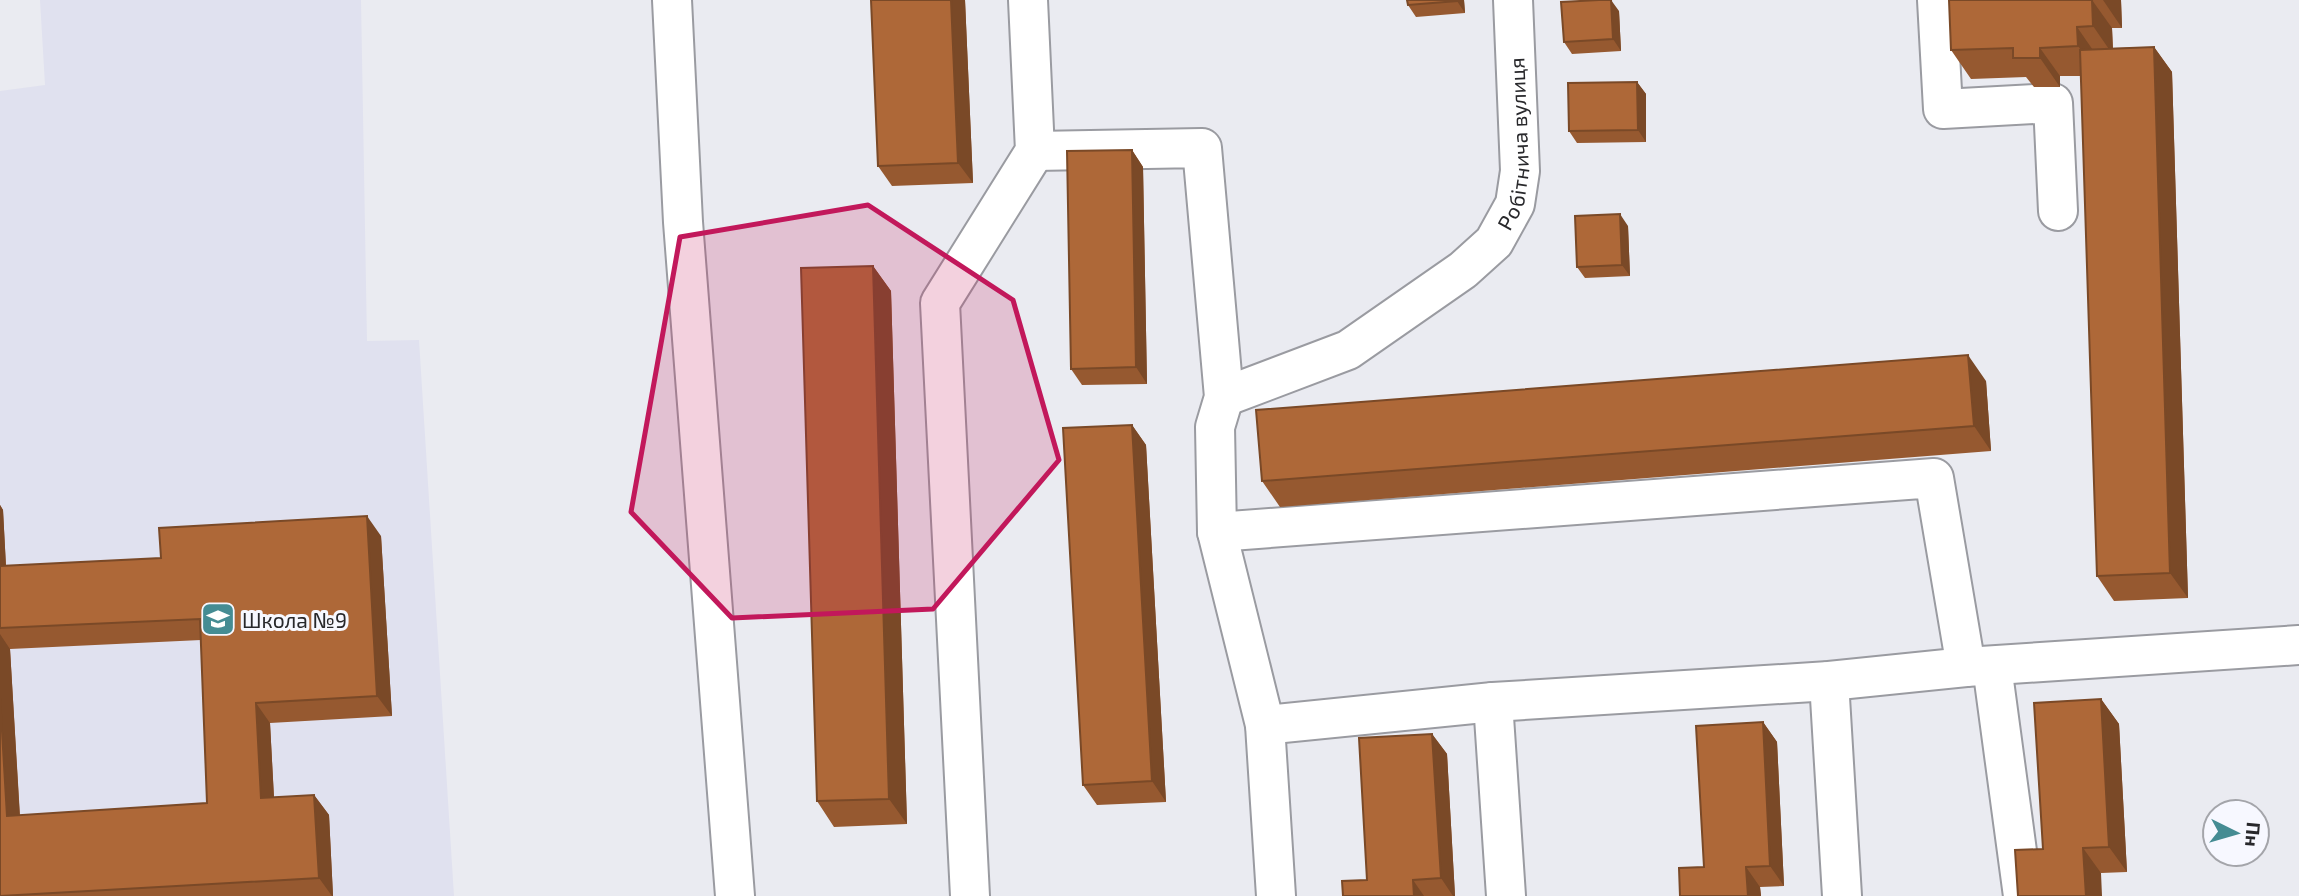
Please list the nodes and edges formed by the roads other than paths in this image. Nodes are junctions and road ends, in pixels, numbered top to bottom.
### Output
1 (672, 0) edge
2 (1028, 0) edge
3 (1513, 0) edge
4 (1937, 0) edge
5 (1035, 151) junction
6 (2058, 211) dead end
7 (1224, 397) junction
8 (1217, 532) junction
9 (2299, 645) edge
10 (1979, 667) junction
11 (1829, 681) junction
12 (1493, 702) junction
13 (1265, 725) junction
14 (735, 896) edge
15 (970, 896) edge
16 (1276, 896) edge
17 (1506, 896) edge
18 (1842, 896) edge
19 (2023, 896) edge

1 - 14 lane
2 - 5 lane
3 - 7 lane, Робітнича вулиця
4 - 6 lane
5 - 7 lane
5 - 15 lane
7 - 8 lane
8 - 10 lane
8 - 13 lane
9 - 10 lane
10 - 11 lane
10 - 19 lane
11 - 12 lane
11 - 18 lane
12 - 13 lane
12 - 17 lane
13 - 16 lane

